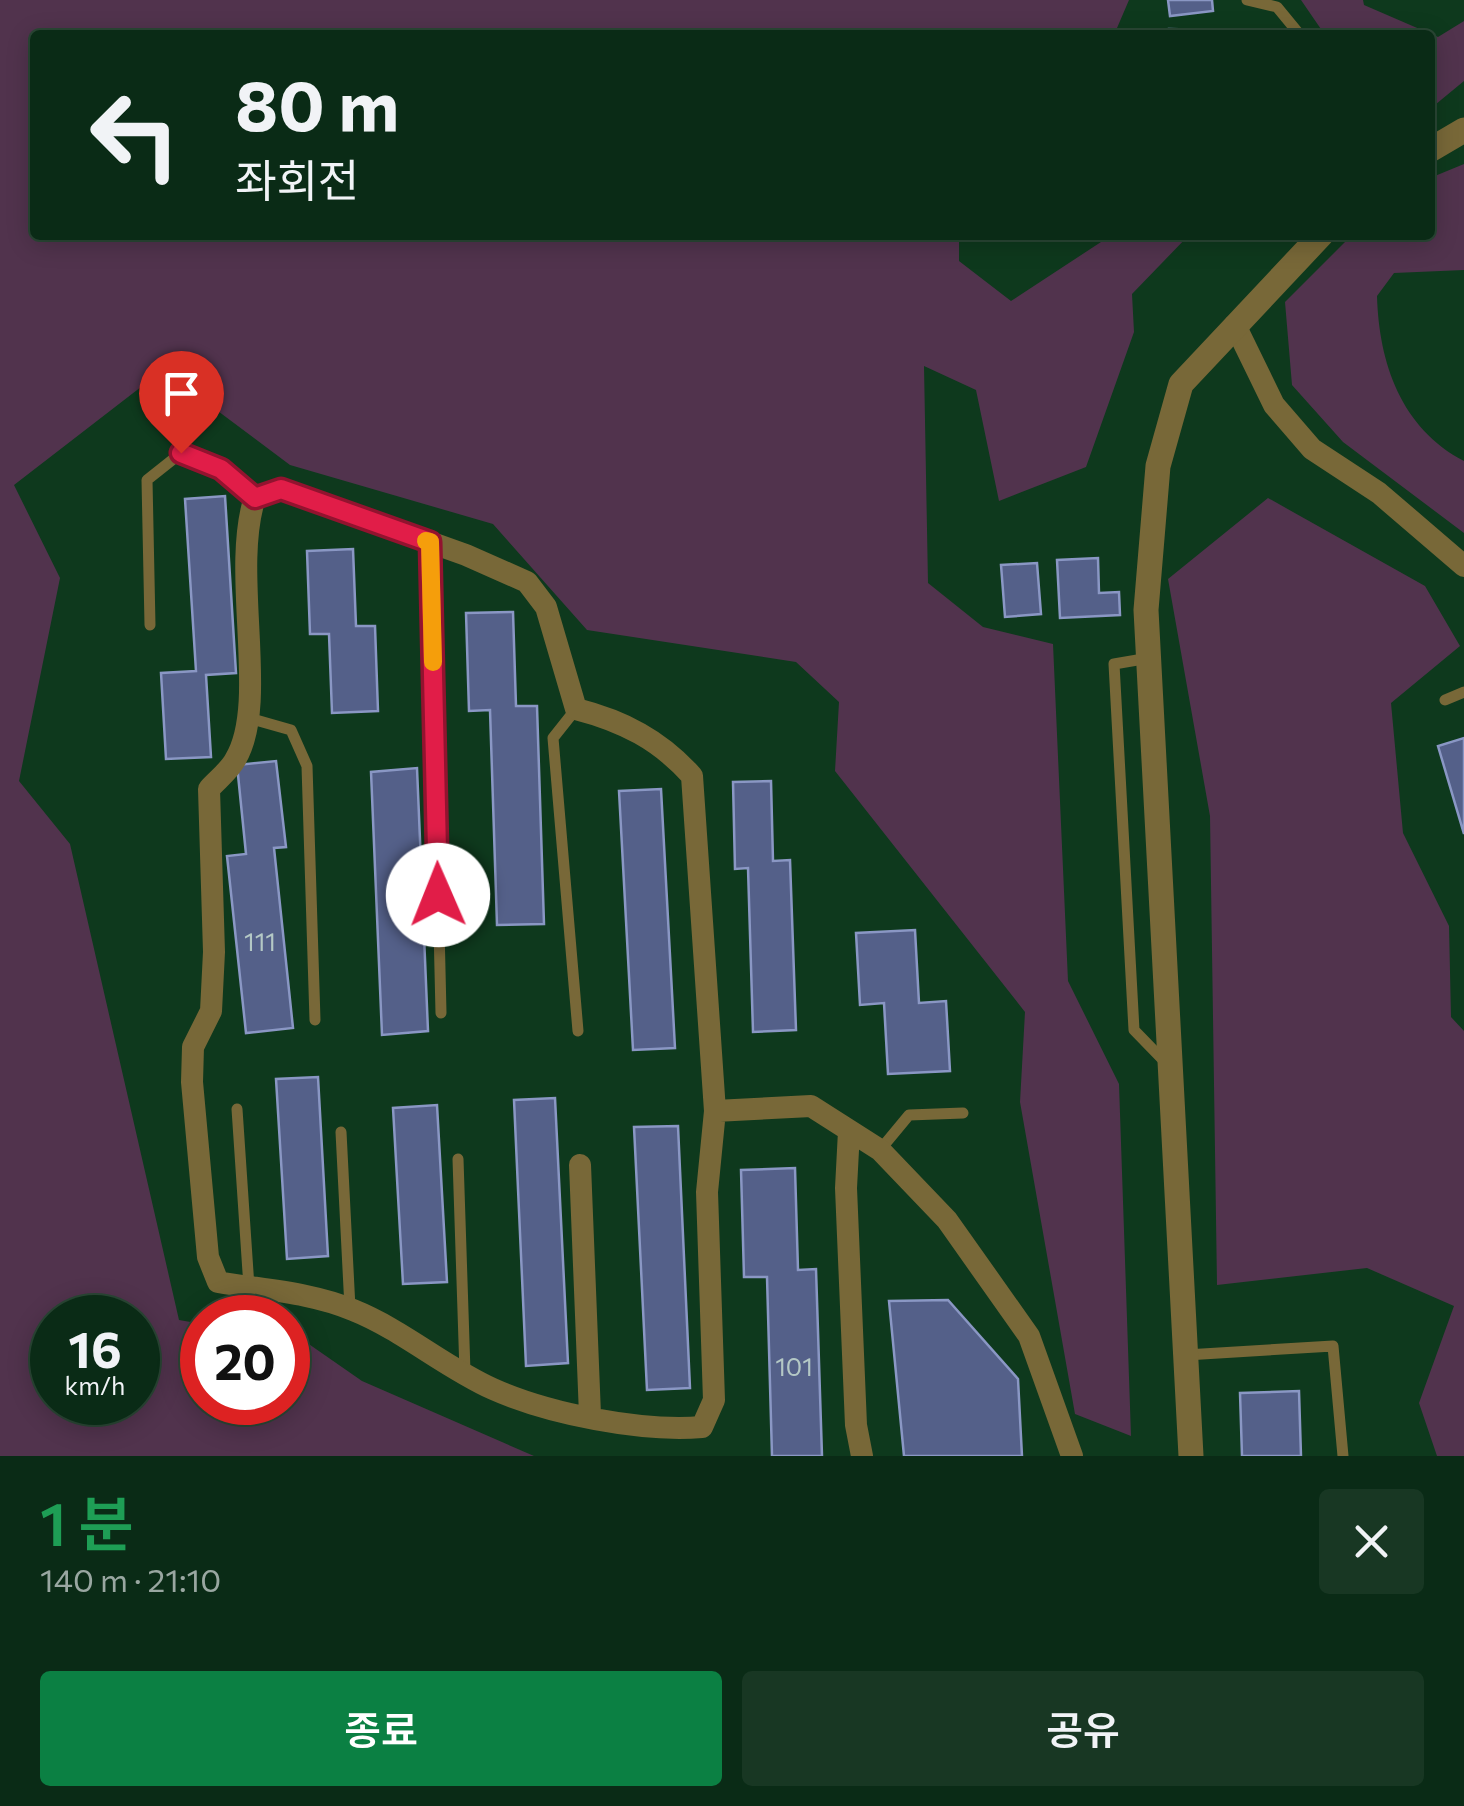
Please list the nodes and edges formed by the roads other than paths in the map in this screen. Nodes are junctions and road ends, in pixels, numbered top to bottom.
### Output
1 (1247, 0) edge
2 (1296, 30) edge
3 (1464, 130) edge
4 (1435, 147) edge
5 (1316, 240) edge
6 (1235, 325) junction
7 (255, 498) junction
8 (430, 542) junction
9 (1464, 566) edge
10 (150, 625) dead end
11 (1149, 658) junction
12 (1464, 692) edge
13 (1444, 700) dead end
14 (576, 709) junction
15 (249, 718) junction
16 (441, 1012) dead end
17 (315, 1020) dead end
18 (578, 1031) dead end
19 (1172, 1069) junction
20 (236, 1108) dead end
21 (714, 1111) junction
22 (963, 1113) dead end
23 (849, 1131) junction
24 (342, 1132) dead end
25 (880, 1150) junction
26 (458, 1159) dead end
27 (580, 1165) dead end
28 (249, 1287) junction
29 (350, 1308) junction
30 (1186, 1355) junction
31 (465, 1372) junction
32 (590, 1415) junction
33 (862, 1456) edge
34 (1072, 1456) edge
35 (1191, 1456) edge
36 (1343, 1456) edge

1 - 2 lane
3 - 4 street
5 - 6 street
6 - 9 street
6 - 11 street
7 - 8 street
7 - 10 lane
7 - 15 street
8 - 14 street
8 - 16 lane
11 - 19 street
11 - 19 lane
12 - 13 lane
14 - 18 lane
14 - 21 street
15 - 17 lane
15 - 28 street
19 - 30 street
20 - 28 lane
21 - 23 street
21 - 32 street
22 - 25 lane
23 - 25 street
23 - 33 street
24 - 29 lane
25 - 34 street
26 - 31 lane
27 - 32 street
28 - 29 street
29 - 31 street
30 - 35 street
30 - 36 lane
31 - 32 street

